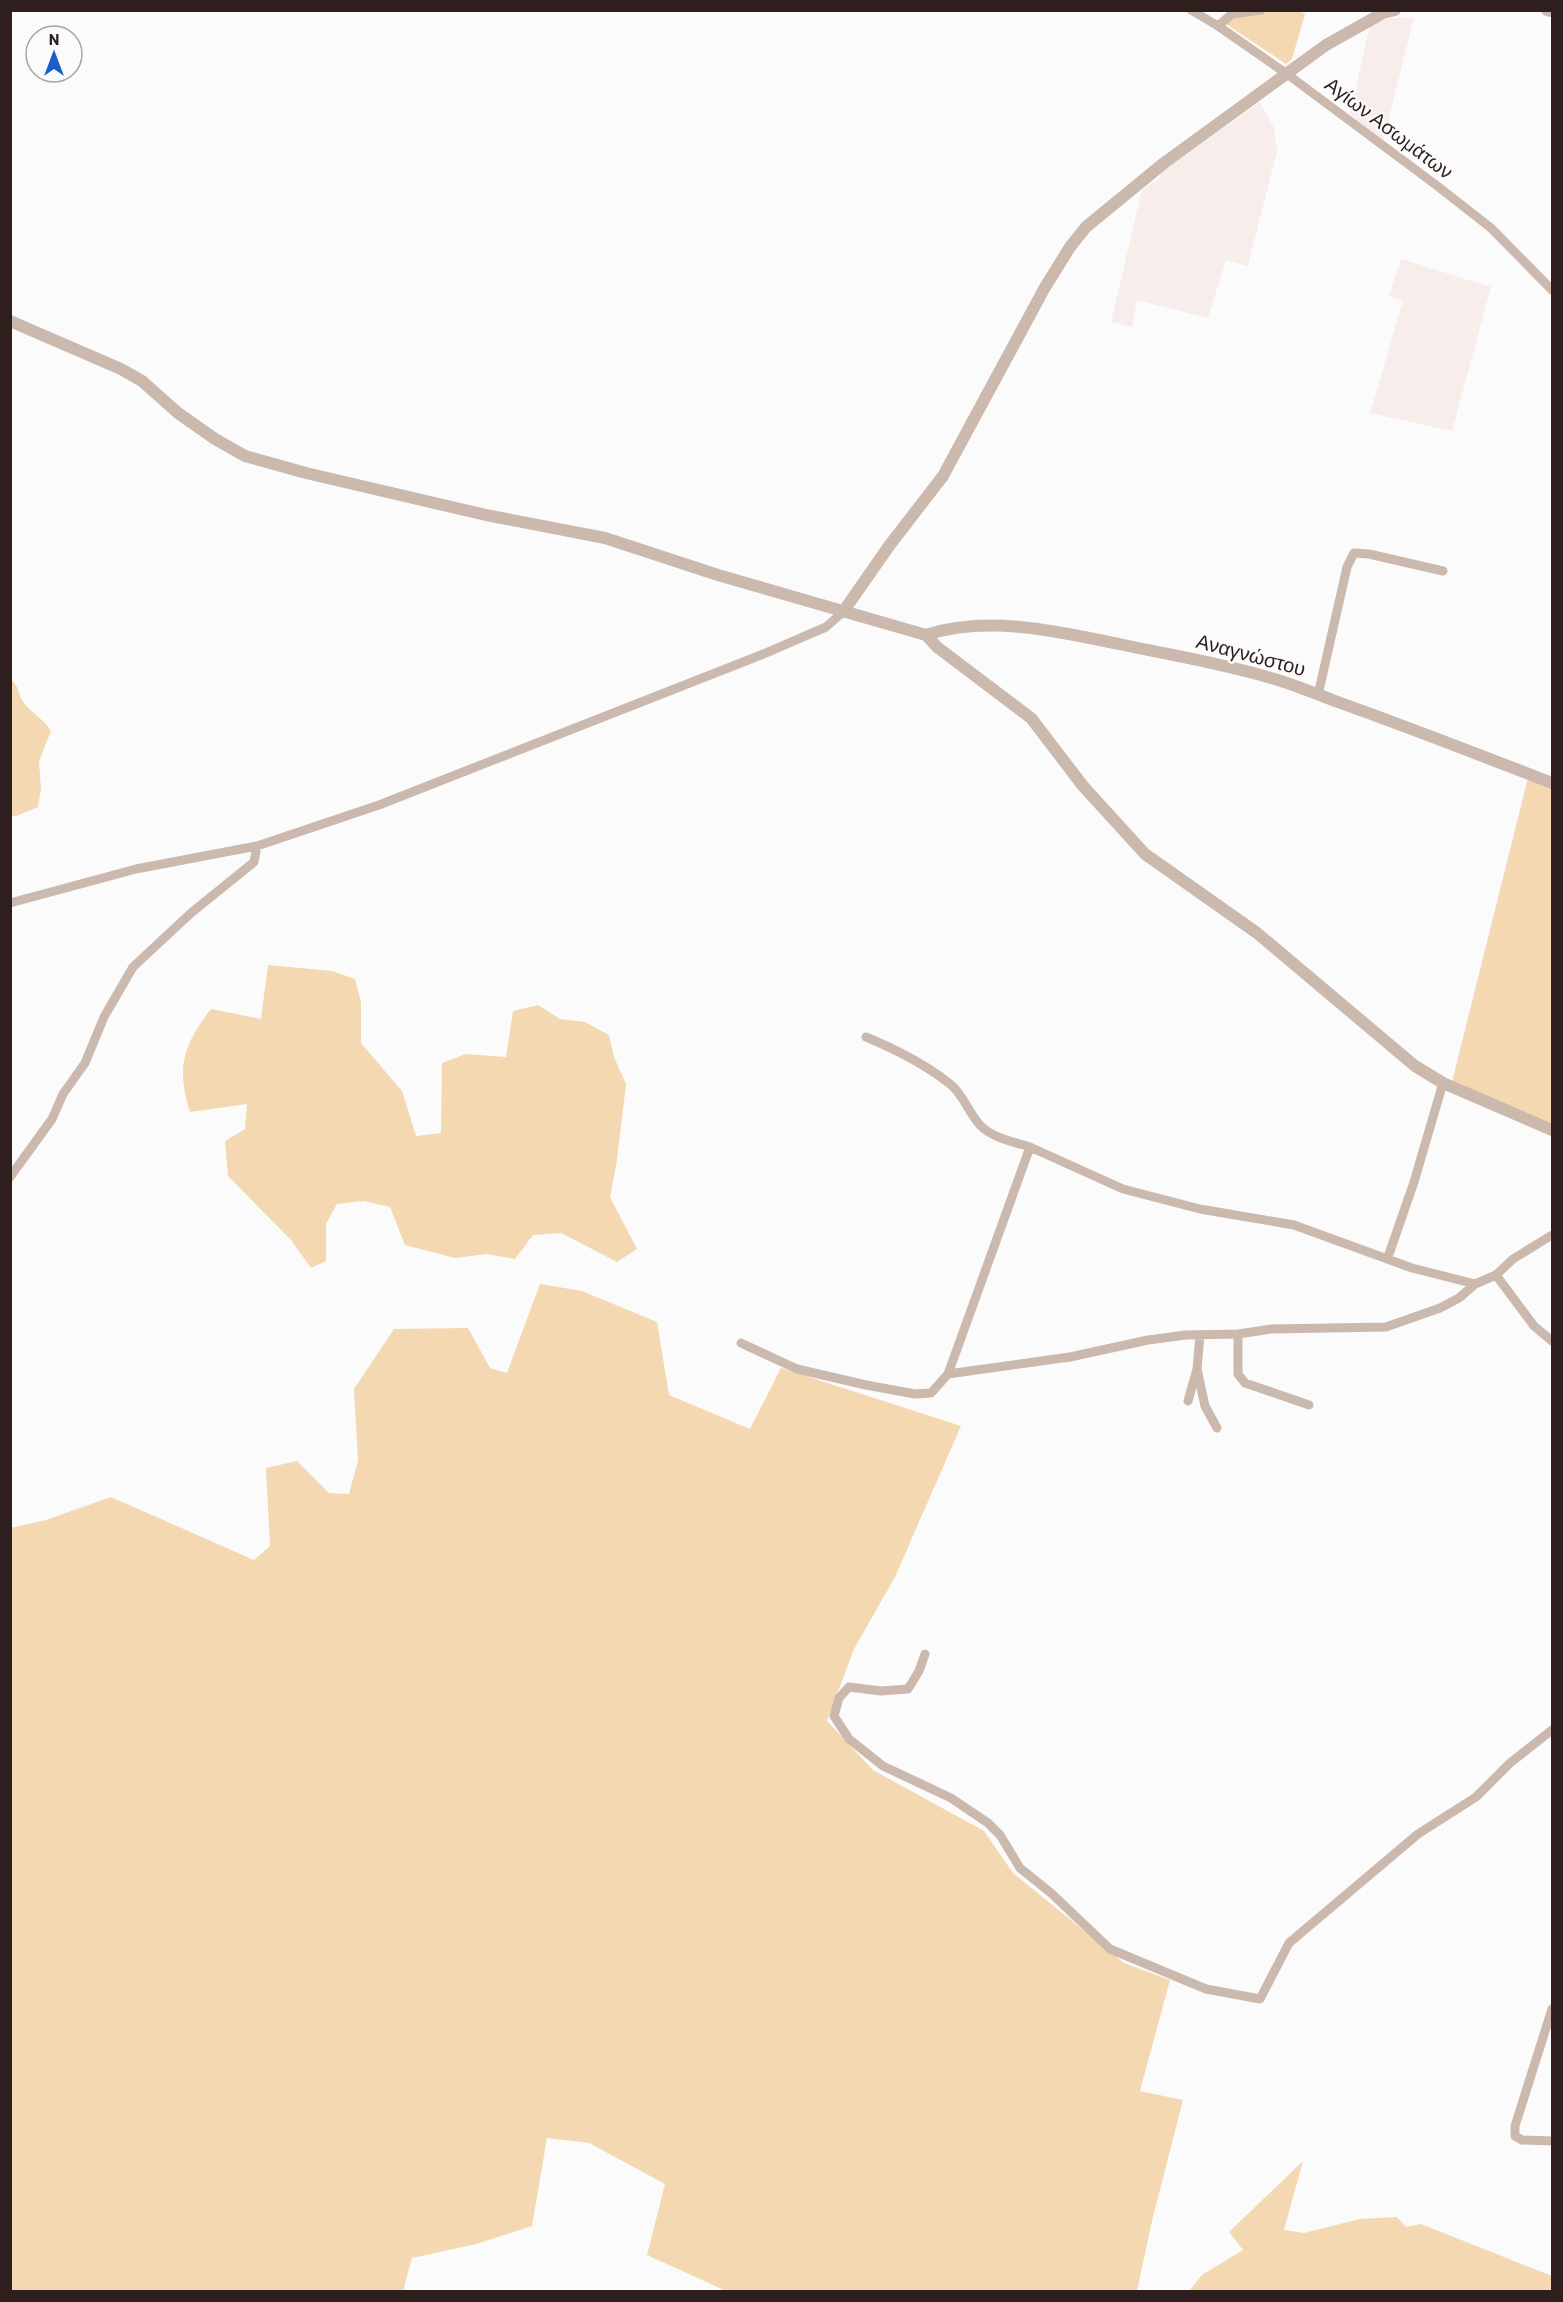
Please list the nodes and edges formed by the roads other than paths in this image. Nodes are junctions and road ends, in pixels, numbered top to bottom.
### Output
1 (1191, 10) edge
2 (1261, 10) edge
3 (1395, 10) edge
4 (1547, 10) edge
5 (1552, 11) edge
6 (1218, 26) junction
7 (1287, 74) junction
8 (1552, 290) edge
9 (10, 321) edge
10 (1443, 571) dead end
11 (843, 612) junction
12 (926, 635) junction
13 (1318, 695) junction
14 (1552, 783) edge
15 (257, 846) junction
16 (10, 903) edge
17 (866, 1037) dead end
18 (1443, 1083) junction
19 (1552, 1130) edge
20 (1030, 1146) junction
21 (10, 1177) edge
22 (1552, 1235) edge
23 (1388, 1257) junction
24 (1496, 1275) junction
25 (1475, 1284) junction
26 (1238, 1334) junction
27 (1200, 1335) junction
28 (1552, 1341) edge
29 (741, 1343) dead end
30 (1197, 1368) junction
31 (948, 1374) junction
32 (1188, 1401) dead end
33 (1309, 1405) dead end
34 (1217, 1428) dead end
35 (925, 1654) dead end
36 (1552, 1730) edge
37 (1552, 2009) edge
38 (1551, 2021) edge
39 (1552, 2141) edge

1 - 6 street, Αγίων Ασωμάτων
2 - 6 street
3 - 7 street
4 - 5 street
6 - 7 street, Αγίων Ασωμάτων
7 - 8 street, Αγίων Ασωμάτων
7 - 11 street
9 - 11 street
10 - 13 street
11 - 12 street
11 - 15 street
12 - 13 street, Αναγνώστου
12 - 18 street
13 - 14 street, Αναγνώστου
15 - 16 street
15 - 21 street
17 - 20 street
18 - 19 street
18 - 23 street
20 - 23 street
20 - 31 street
22 - 24 street
23 - 25 street
24 - 25 street
24 - 28 street
25 - 26 street
26 - 27 street
26 - 33 street
27 - 30 street
27 - 31 street
29 - 31 street
30 - 32 street
30 - 34 street
35 - 36 street
37 - 38 street
38 - 39 street

